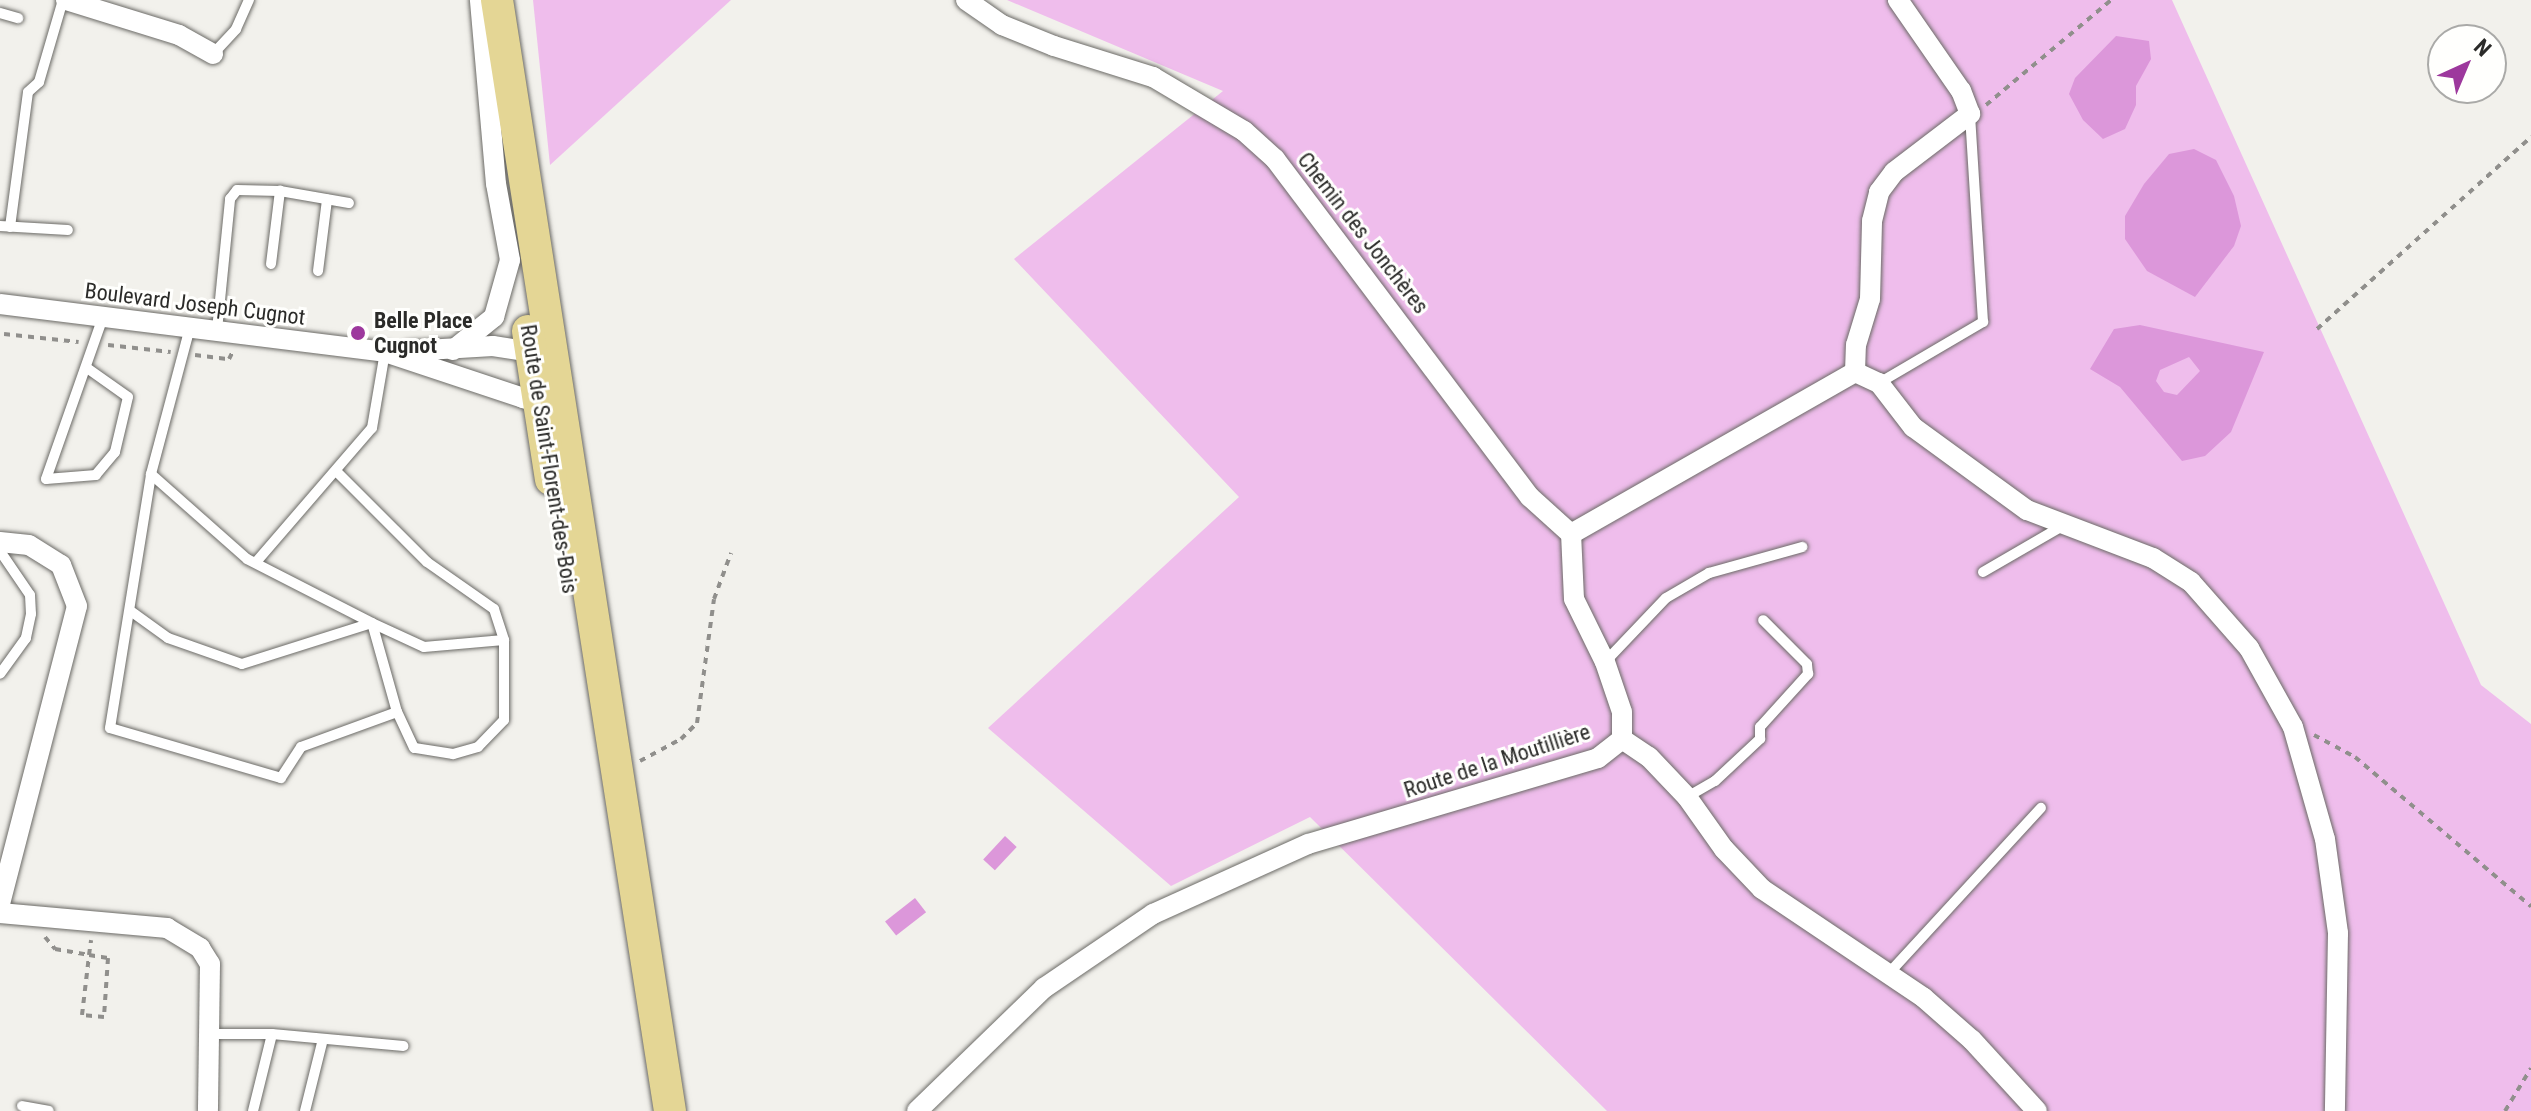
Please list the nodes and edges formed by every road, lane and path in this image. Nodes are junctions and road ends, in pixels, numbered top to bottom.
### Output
1 (65, 0) edge
2 (249, 0) edge
3 (480, 0) edge
4 (497, 0) edge
5 (966, 0) edge
6 (1898, 0) edge
7 (2111, 0) edge
8 (0, 13) edge
9 (18, 18) dead end
10 (213, 54) joint
11 (1970, 114) junction
12 (2531, 137) edge
13 (280, 191) junction
14 (327, 200) junction
15 (349, 203) dead end
16 (5, 226) edge
17 (68, 230) dead end
18 (271, 264) dead end
19 (318, 271) dead end
20 (0, 304) edge
21 (546, 304) junction
22 (103, 317) junction
23 (190, 327) junction
24 (2317, 329) dead end
25 (217, 330) junction
26 (4, 334) dead end
27 (95, 344) junction
28 (453, 350) junction
29 (385, 352) junction
30 (184, 353) junction
31 (248, 353) dead end
32 (87, 368) junction
33 (1855, 372) junction
34 (539, 377) junction
35 (1879, 383) junction
36 (338, 473) junction
37 (151, 474) junction
38 (2065, 524) junction
39 (1571, 534) junction
40 (0, 542) edge
41 (1802, 547) dead end
42 (0, 551) edge
43 (731, 553) dead end
44 (257, 561) junction
45 (1983, 572) dead end
46 (590, 590) junction
47 (132, 612) junction
48 (1763, 620) dead end
49 (372, 623) junction
50 (504, 640) junction
51 (1605, 662) junction
52 (0, 674) edge
53 (397, 712) junction
54 (2293, 727) junction
55 (1622, 739) junction
56 (621, 779) junction
57 (1687, 797) junction
58 (2041, 808) dead end
59 (0, 904) edge
60 (2531, 906) edge
61 (0, 913) edge
62 (638, 913) junction
63 (45, 931) dead end
64 (92, 936) dead end
65 (89, 955) junction
66 (1890, 972) junction
67 (211, 1034) junction
68 (272, 1034) junction
69 (323, 1039) junction
70 (403, 1046) dead end
71 (2531, 1068) edge
72 (22, 1106) dead end
73 (49, 1111) edge
74 (208, 1111) edge
75 (253, 1111) edge
76 (305, 1111) edge
77 (670, 1111) edge
78 (917, 1111) edge
79 (2037, 1111) edge
80 (2335, 1111) edge
81 (2505, 1111) edge

1 - 10 street
1 - 16 lane
2 - 10 lane
3 - 28 street
3 - 34 main road, Route de Saint-Florent-des-Bois
4 - 21 main road, Route de Saint-Florent-des-Bois
5 - 39 street, Chemin des Jonchères
6 - 11 street
7 - 11 path
8 - 9 lane
11 - 33 street
11 - 35 lane
12 - 24 path
13 - 14 lane
13 - 18 lane
13 - 25 lane
14 - 15 lane
14 - 19 lane
16 - 17 lane
20 - 22 street, Boulevard Joseph Cugnot
21 - 34 street
21 - 46 main road, Route de Saint-Florent-des-Bois
22 - 23 street, Boulevard Joseph Cugnot
22 - 27 lane
23 - 25 street, Boulevard Joseph Cugnot
23 - 30 lane
25 - 29 street, Boulevard Joseph Cugnot
26 - 27 path
27 - 30 path
27 - 32 lane
28 - 29 street, Boulevard Joseph Cugnot
28 - 34 street, Boulevard Joseph Cugnot
29 - 34 street, Boulevard Joseph Cugnot
29 - 36 lane
30 - 31 path
30 - 37 lane
32 - 32 lane
33 - 35 street
33 - 39 street
34 - 46 street
34 - 62 main road, Route de Saint-Florent-des-Bois
35 - 38 street
36 - 44 lane
36 - 50 lane
37 - 44 lane
37 - 47 lane
38 - 45 lane
38 - 54 street
39 - 51 street, Route de la Moutillière
40 - 59 street
41 - 51 lane
42 - 52 lane
43 - 56 path
44 - 49 lane
46 - 56 main road, Route de Saint-Florent-des-Bois
47 - 49 lane
47 - 53 lane
48 - 57 lane
49 - 50 lane
49 - 53 lane
50 - 53 lane
51 - 55 street, Route de la Moutillière
54 - 60 path
54 - 80 street
55 - 57 street
55 - 78 street, Route de la Moutillière
56 - 62 main road, Route de Saint-Florent-des-Bois
57 - 66 street
58 - 66 lane
61 - 67 street
62 - 77 main road, Route de Saint-Florent-des-Bois
63 - 65 path
64 - 65 path
65 - 65 path
66 - 79 street
67 - 68 lane
67 - 74 street
68 - 69 lane
68 - 75 lane
69 - 70 lane
69 - 76 lane
71 - 81 path
72 - 73 lane

